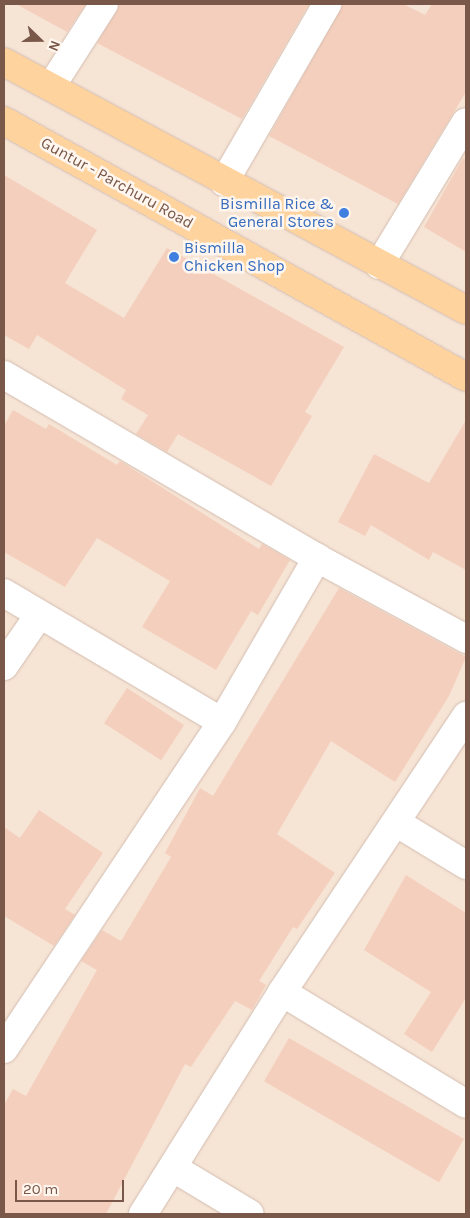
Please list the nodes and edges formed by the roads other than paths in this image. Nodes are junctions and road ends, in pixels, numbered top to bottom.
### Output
1 (104, 4) edge
2 (327, 4) edge
3 (4, 62) edge
4 (52, 85) junction
5 (4, 121) edge
6 (466, 122) edge
7 (224, 182) junction
8 (379, 265) junction
9 (466, 310) edge
10 (4, 375) edge
11 (466, 377) edge
12 (317, 558) junction
13 (4, 594) edge
14 (39, 614) junction
15 (466, 639) edge
16 (4, 666) edge
17 (466, 716) edge
18 (222, 722) junction
19 (397, 823) junction
20 (466, 865) edge
21 (282, 992) junction
22 (4, 1049) edge
23 (466, 1104) edge
24 (175, 1169) junction
25 (143, 1214) edge
26 (250, 1214) edge

1 - 4 street
2 - 7 street
3 - 4 main road
4 - 7 main road
5 - 11 main road, Guntur - Parchuru Road
6 - 8 street
7 - 8 main road
8 - 9 main road
10 - 12 street
12 - 15 street
12 - 18 street
13 - 14 street
14 - 16 street
14 - 18 street
17 - 19 street
18 - 22 street
19 - 20 street
19 - 21 street
21 - 23 street
21 - 24 street
24 - 25 street
24 - 26 street

